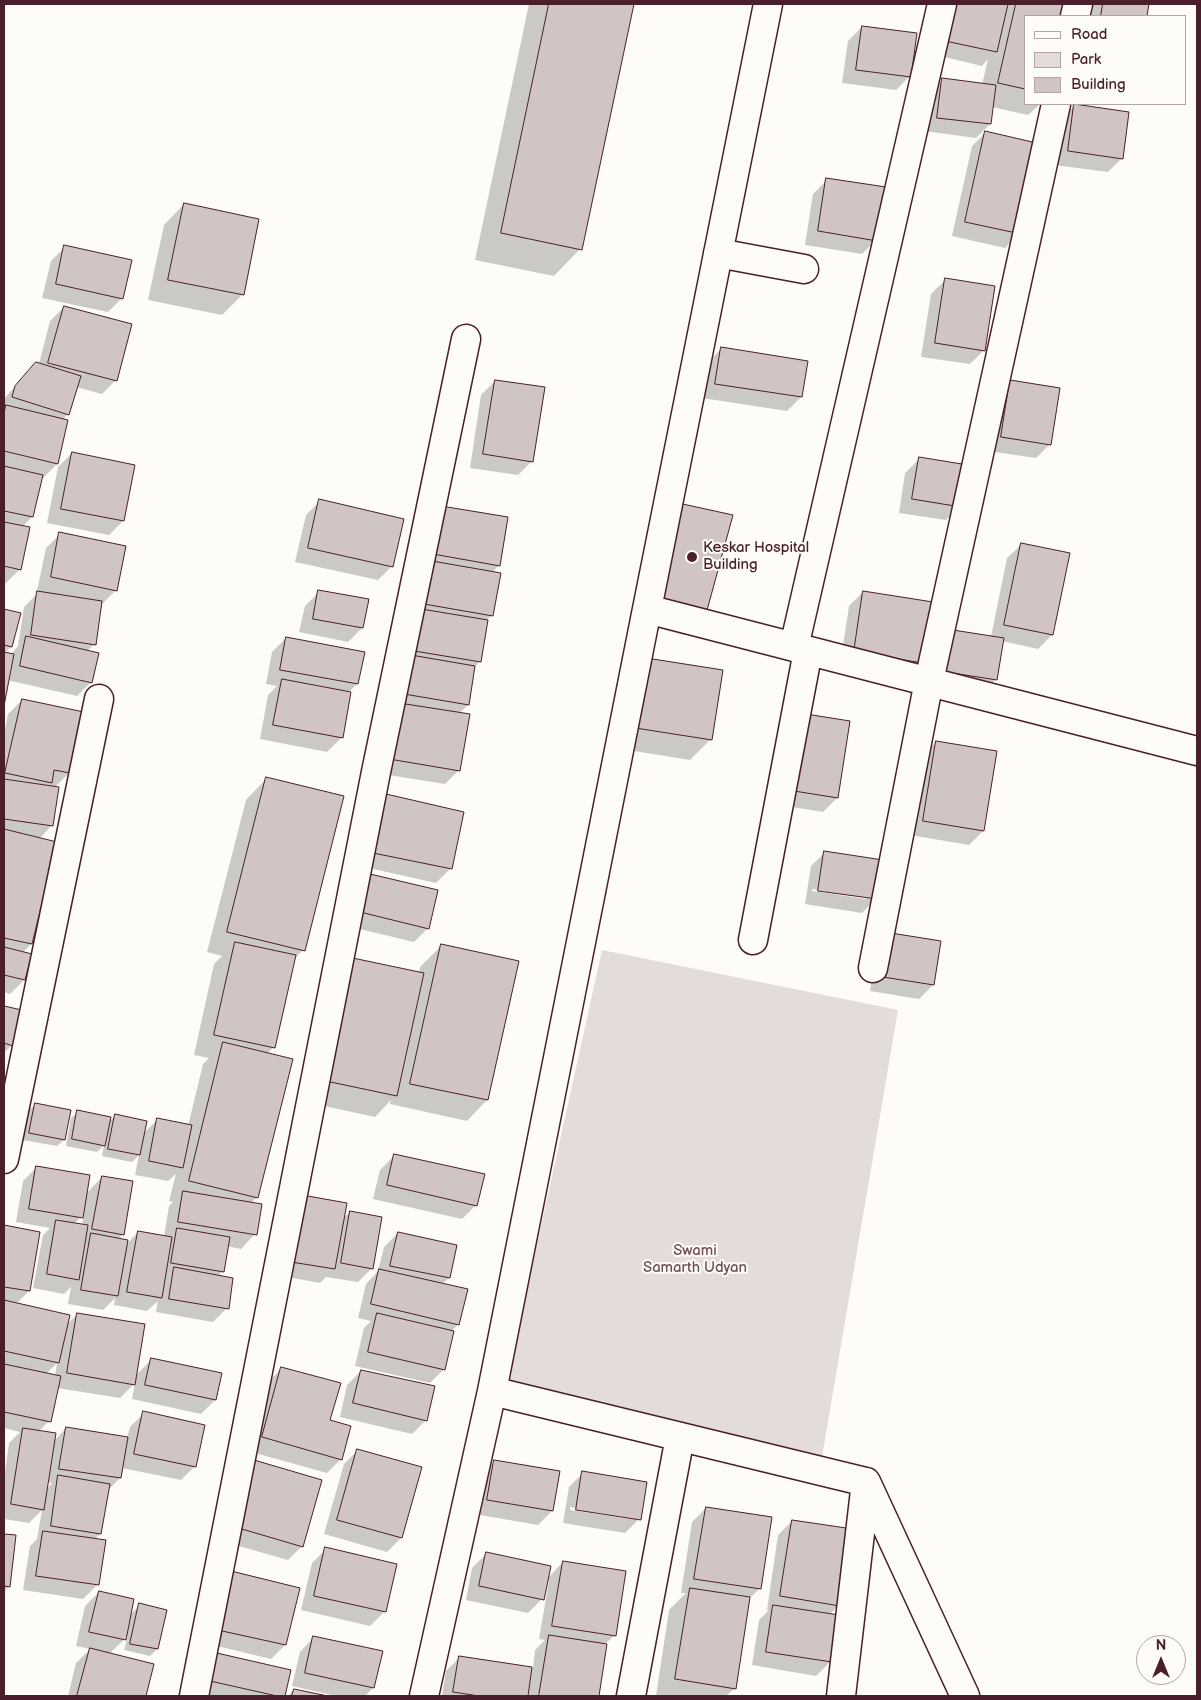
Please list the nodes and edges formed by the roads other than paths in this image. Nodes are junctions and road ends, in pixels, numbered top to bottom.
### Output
1 (768, 4) edge
2 (942, 4) edge
3 (1056, 105) edge
4 (718, 253) junction
5 (804, 270) dead end
6 (466, 339) dead end
7 (647, 609) junction
8 (801, 649) junction
9 (929, 682) junction
10 (99, 699) dead end
11 (1197, 751) edge
12 (753, 940) dead end
13 (874, 968) dead end
14 (4, 1158) edge
15 (492, 1391) junction
16 (680, 1437) junction
17 (866, 1482) junction
18 (194, 1696) edge
19 (424, 1696) edge
20 (631, 1696) edge
21 (841, 1696) edge
22 (965, 1696) edge

1 - 4 street
2 - 8 street
3 - 9 street
4 - 5 street
4 - 7 street
6 - 18 street
7 - 8 street
7 - 15 street
8 - 9 street
8 - 12 street
9 - 11 street
9 - 13 street
10 - 14 street
15 - 16 street
15 - 19 street
16 - 17 street
16 - 20 street
17 - 21 street
17 - 22 street

